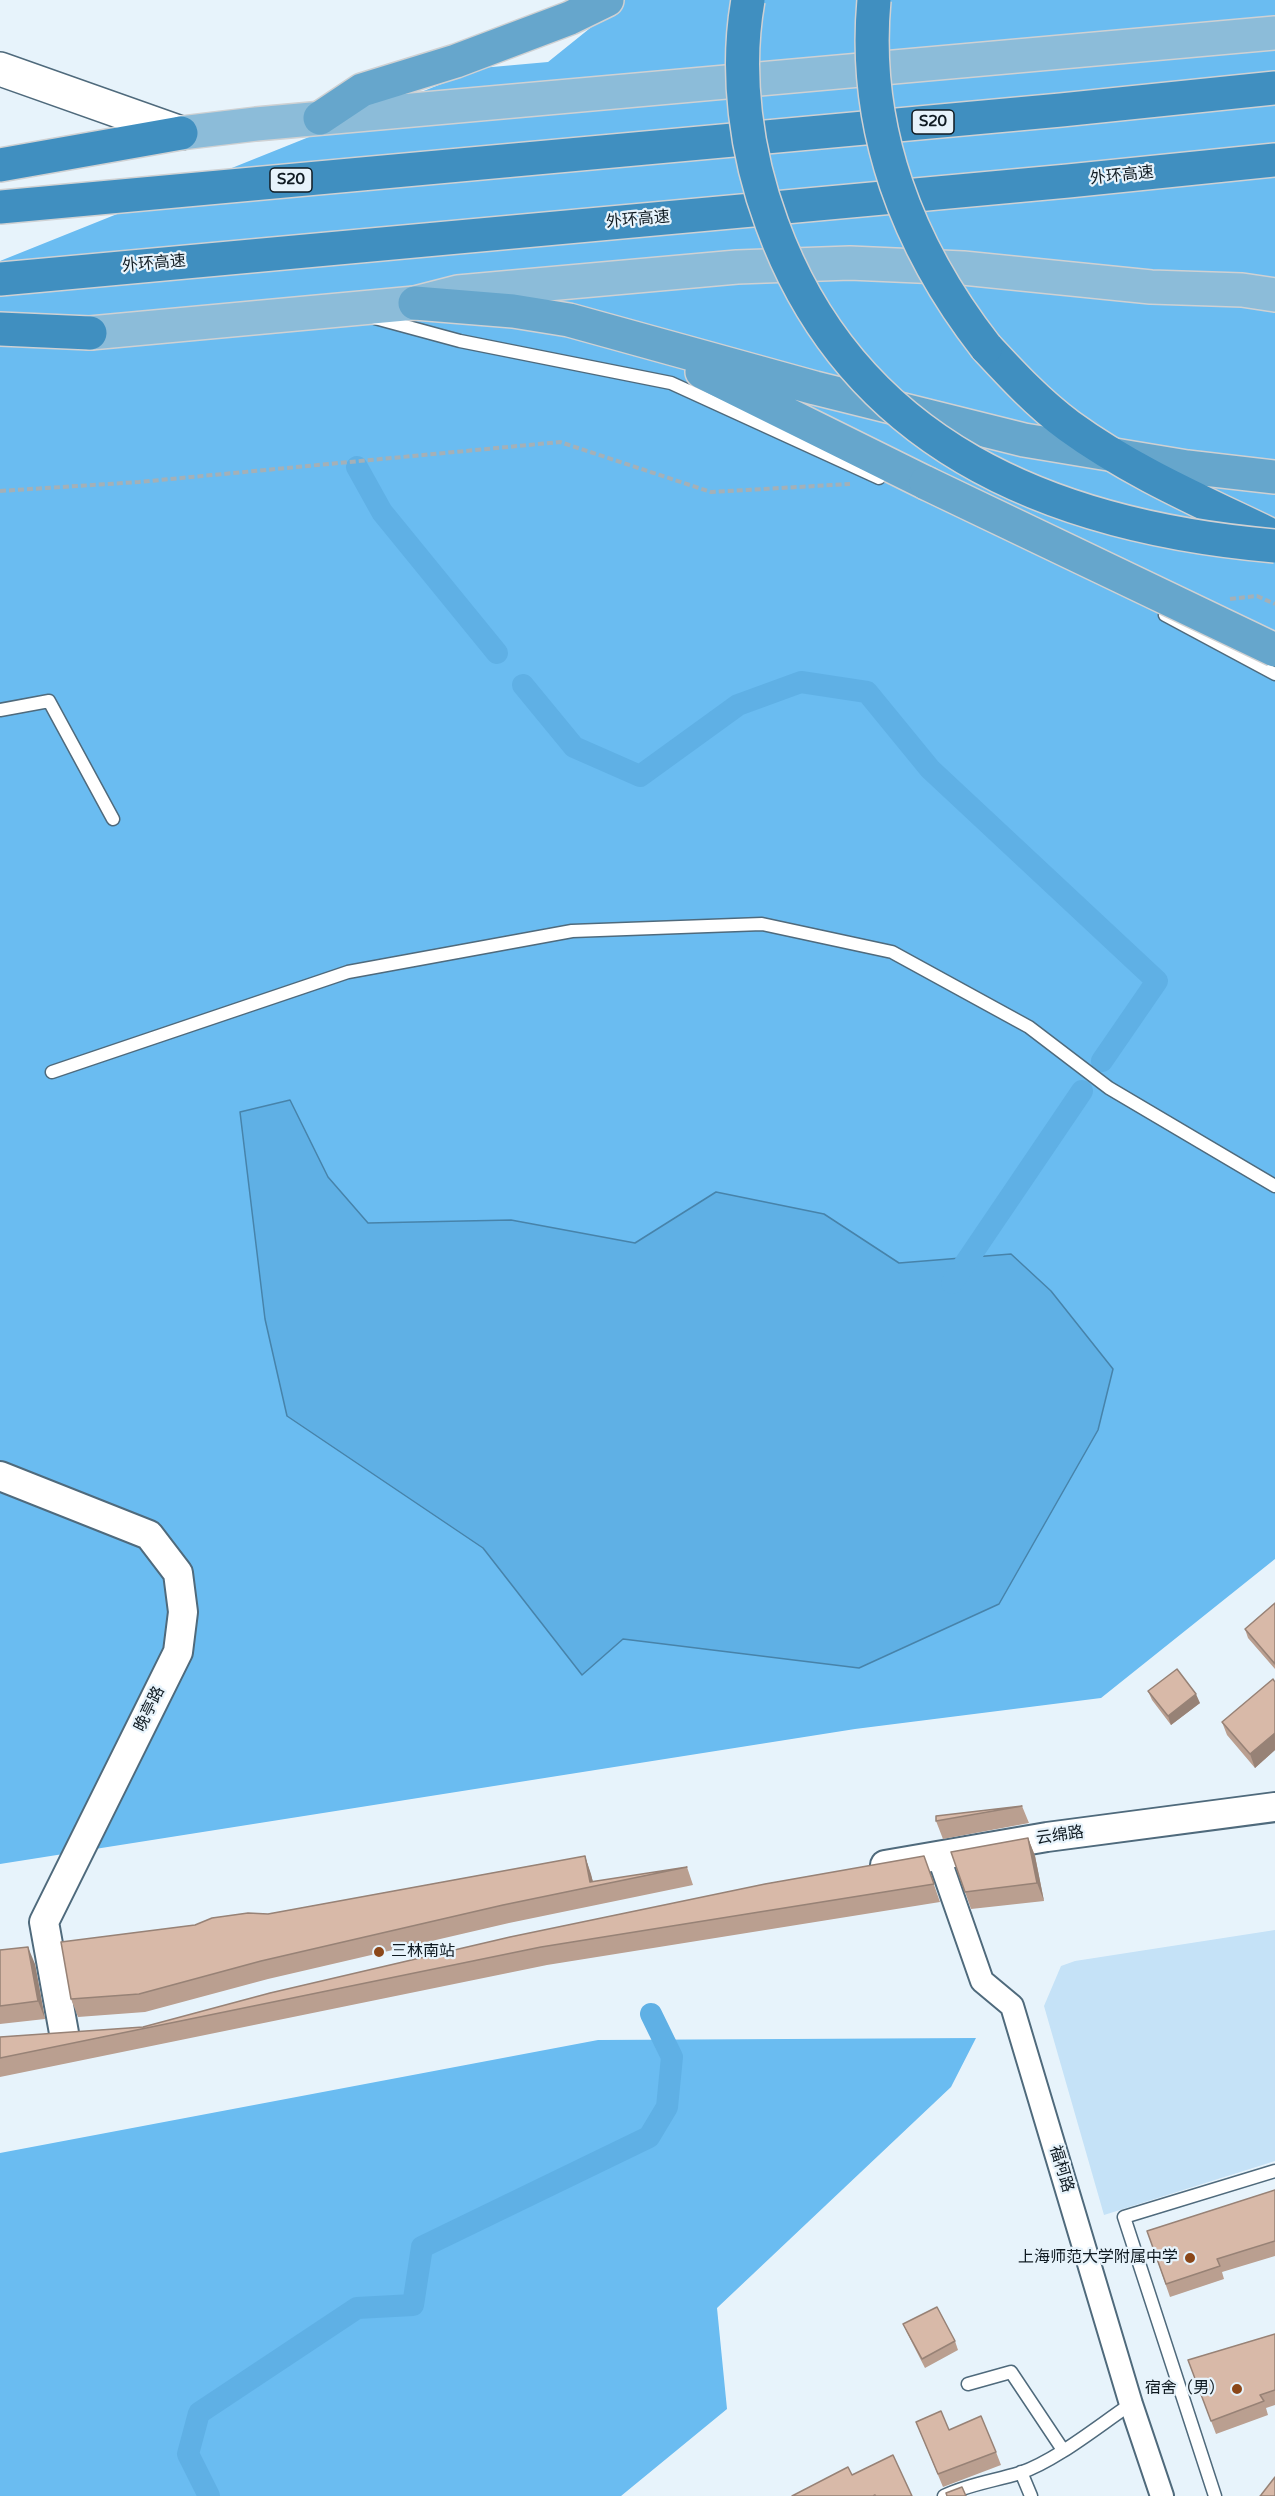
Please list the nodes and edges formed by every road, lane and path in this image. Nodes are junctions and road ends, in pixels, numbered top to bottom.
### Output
1 (552, 0) edge
2 (607, 0) edge
3 (748, 0) edge
4 (874, 0) edge
5 (1275, 33) edge
6 (456, 61) junction
7 (0, 69) edge
8 (1275, 88) edge
9 (320, 118) junction
10 (181, 133) junction
11 (8, 158) edge
12 (1275, 160) edge
13 (0, 207) edge
14 (1275, 276) edge
15 (0, 279) edge
16 (1242, 290) junction
17 (1275, 295) edge
18 (415, 303) junction
19 (344, 310) junction
20 (0, 329) edge
21 (90, 333) junction
22 (0, 346) edge
23 (673, 348) junction
24 (1275, 477) edge
25 (888, 482) joint
26 (0, 490) edge
27 (1275, 537) edge
28 (1275, 546) edge
29 (1223, 602) dead end
30 (1275, 604) edge
31 (1150, 608) dead end
32 (1275, 650) edge
33 (1275, 674) edge
34 (0, 710) edge
35 (113, 819) dead end
36 (52, 1072) dead end
37 (1275, 1186) edge
38 (0, 1476) edge
39 (1275, 1807) edge
40 (938, 1855) junction
41 (859, 1870) edge
42 (65, 2033) edge
43 (1275, 2171) edge
44 (968, 2384) dead end
45 (1131, 2404) junction
46 (1063, 2450) junction
47 (1021, 2472) junction
48 (944, 2496) edge
49 (1031, 2496) edge
50 (1162, 2496) edge
51 (1215, 2496) edge

1 - 6 highway
2 - 6 highway
3 - 28 highway, bridge
4 - 27 highway, bridge
5 - 9 main road
6 - 9 highway
7 - 10 main road
8 - 13 highway, S20, bridge
9 - 10 main road
10 - 11 highway
12 - 15 highway, 外环高速, bridge
14 - 16 main road
16 - 17 main road
16 - 18 main road
18 - 19 main road
18 - 23 highway
19 - 21 main road
19 - 25 lane
20 - 21 highway
21 - 22 main road
23 - 24 highway
23 - 32 highway, bridge
25 - 26 path
29 - 30 path
31 - 33 lane
34 - 35 lane
36 - 37 lane
38 - 42 street, 晚亭路
39 - 40 street, 云绵路
40 - 41 street, 云绵路
40 - 45 street, 福柯路
43 - 51 lane
44 - 46 lane
45 - 46 lane
45 - 50 street, 福柯路
46 - 47 lane
47 - 48 lane
47 - 49 lane

